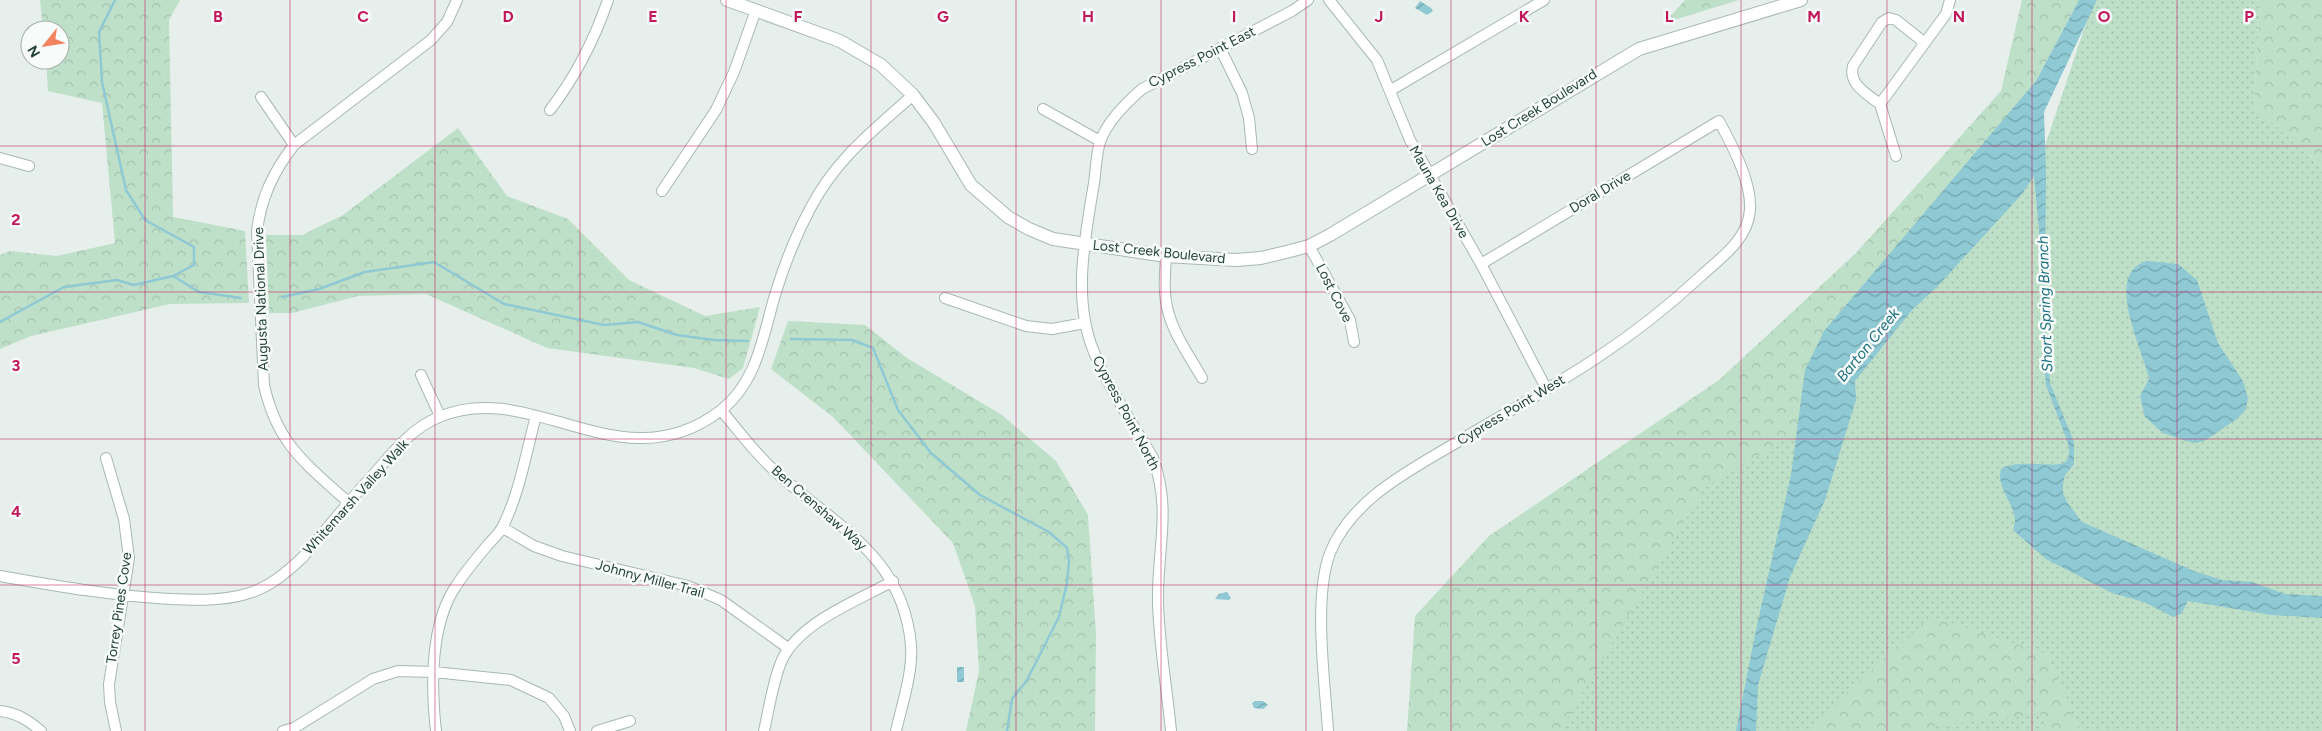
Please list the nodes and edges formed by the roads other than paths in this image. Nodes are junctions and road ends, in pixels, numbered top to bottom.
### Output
1 (457, 0) edge
2 (608, 0) edge
3 (727, 0) edge
4 (1308, 0) edge
5 (1329, 0) edge
6 (1544, 0) edge
7 (1801, 0) edge
8 (1950, 0) edge
9 (1526, 5) edge
10 (756, 10) junction
11 (1925, 43) junction
12 (1220, 48) junction
13 (1391, 90) junction
14 (914, 95) junction
15 (260, 97) dead end
16 (1880, 104) junction
17 (1043, 109) dead end
18 (550, 110) dead end
19 (1719, 121) joint
20 (1100, 141) junction
21 (294, 145) junction
22 (1252, 149) dead end
23 (1896, 156) dead end
24 (0, 158) edge
25 (29, 166) dead end
26 (1428, 176) junction
27 (662, 191) dead end
28 (1084, 245) junction
29 (1309, 246) junction
30 (1166, 256) junction
31 (1481, 264) junction
32 (945, 298) dead end
33 (1085, 323) junction
34 (1354, 342) dead end
35 (421, 374) dead end
36 (1202, 378) dead end
37 (1546, 388) junction
38 (721, 410) junction
39 (440, 416) junction
40 (536, 416) junction
41 (106, 458) dead end
42 (348, 502) junction
43 (502, 528) junction
44 (0, 576) edge
45 (893, 581) junction
46 (123, 597) junction
47 (788, 648) junction
48 (434, 672) junction
49 (0, 711) edge
50 (630, 721) dead end
51 (41, 731) edge
52 (116, 731) edge
53 (283, 731) edge
54 (436, 731) edge
55 (570, 731) edge
56 (597, 731) edge
57 (764, 731) edge
58 (896, 731) edge
59 (1171, 731) edge
60 (1328, 731) edge

1 - 21 street, Augusta National Drive
2 - 18 street
3 - 10 street, Lost Creek Boulevard
4 - 12 street, Cypress Point East
5 - 13 street, Mauna Kea Drive
6 - 9 street
7 - 26 street, Lost Creek Boulevard
8 - 11 street
9 - 13 street
10 - 14 street, Lost Creek Boulevard
10 - 27 street
11 - 16 street
11 - 16 street
12 - 20 street, Cypress Point East
12 - 22 street
13 - 26 street, Mauna Kea Drive
14 - 28 street, Lost Creek Boulevard
14 - 38 street, Whitemarsh Valley Walk
15 - 21 street
16 - 23 street
17 - 20 street
19 - 31 street, Doral Drive
19 - 37 street, Cypress Point West
20 - 28 street, Cypress Point East
21 - 42 street, Augusta National Drive
24 - 25 street
26 - 29 street, Lost Creek Boulevard
26 - 31 street, Mauna Kea Drive
28 - 30 street, Lost Creek Boulevard
28 - 33 street, Cypress Point North
29 - 30 street, Lost Creek Boulevard
29 - 34 street, Lost Cove
30 - 36 street
31 - 37 street, Mauna Kea Drive
32 - 33 street
33 - 59 street, Cypress Point North
35 - 39 street
37 - 60 street, Cypress Point West
38 - 40 street, Whitemarsh Valley Walk
38 - 45 street, Ben Crenshaw Way
39 - 40 street, Whitemarsh Valley Walk
39 - 42 street, Whitemarsh Valley Walk
40 - 43 street
41 - 46 street, Torrey Pines Cove
42 - 46 street, Whitemarsh Valley Walk
43 - 47 street, Johnny Miller Trail
43 - 48 street
44 - 46 street, Whitemarsh Valley Walk
45 - 47 street
45 - 58 street, Ben Crenshaw Way
46 - 52 street, Torrey Pines Cove
47 - 57 street
48 - 53 street
48 - 54 street
48 - 55 street
49 - 51 street
50 - 56 street

